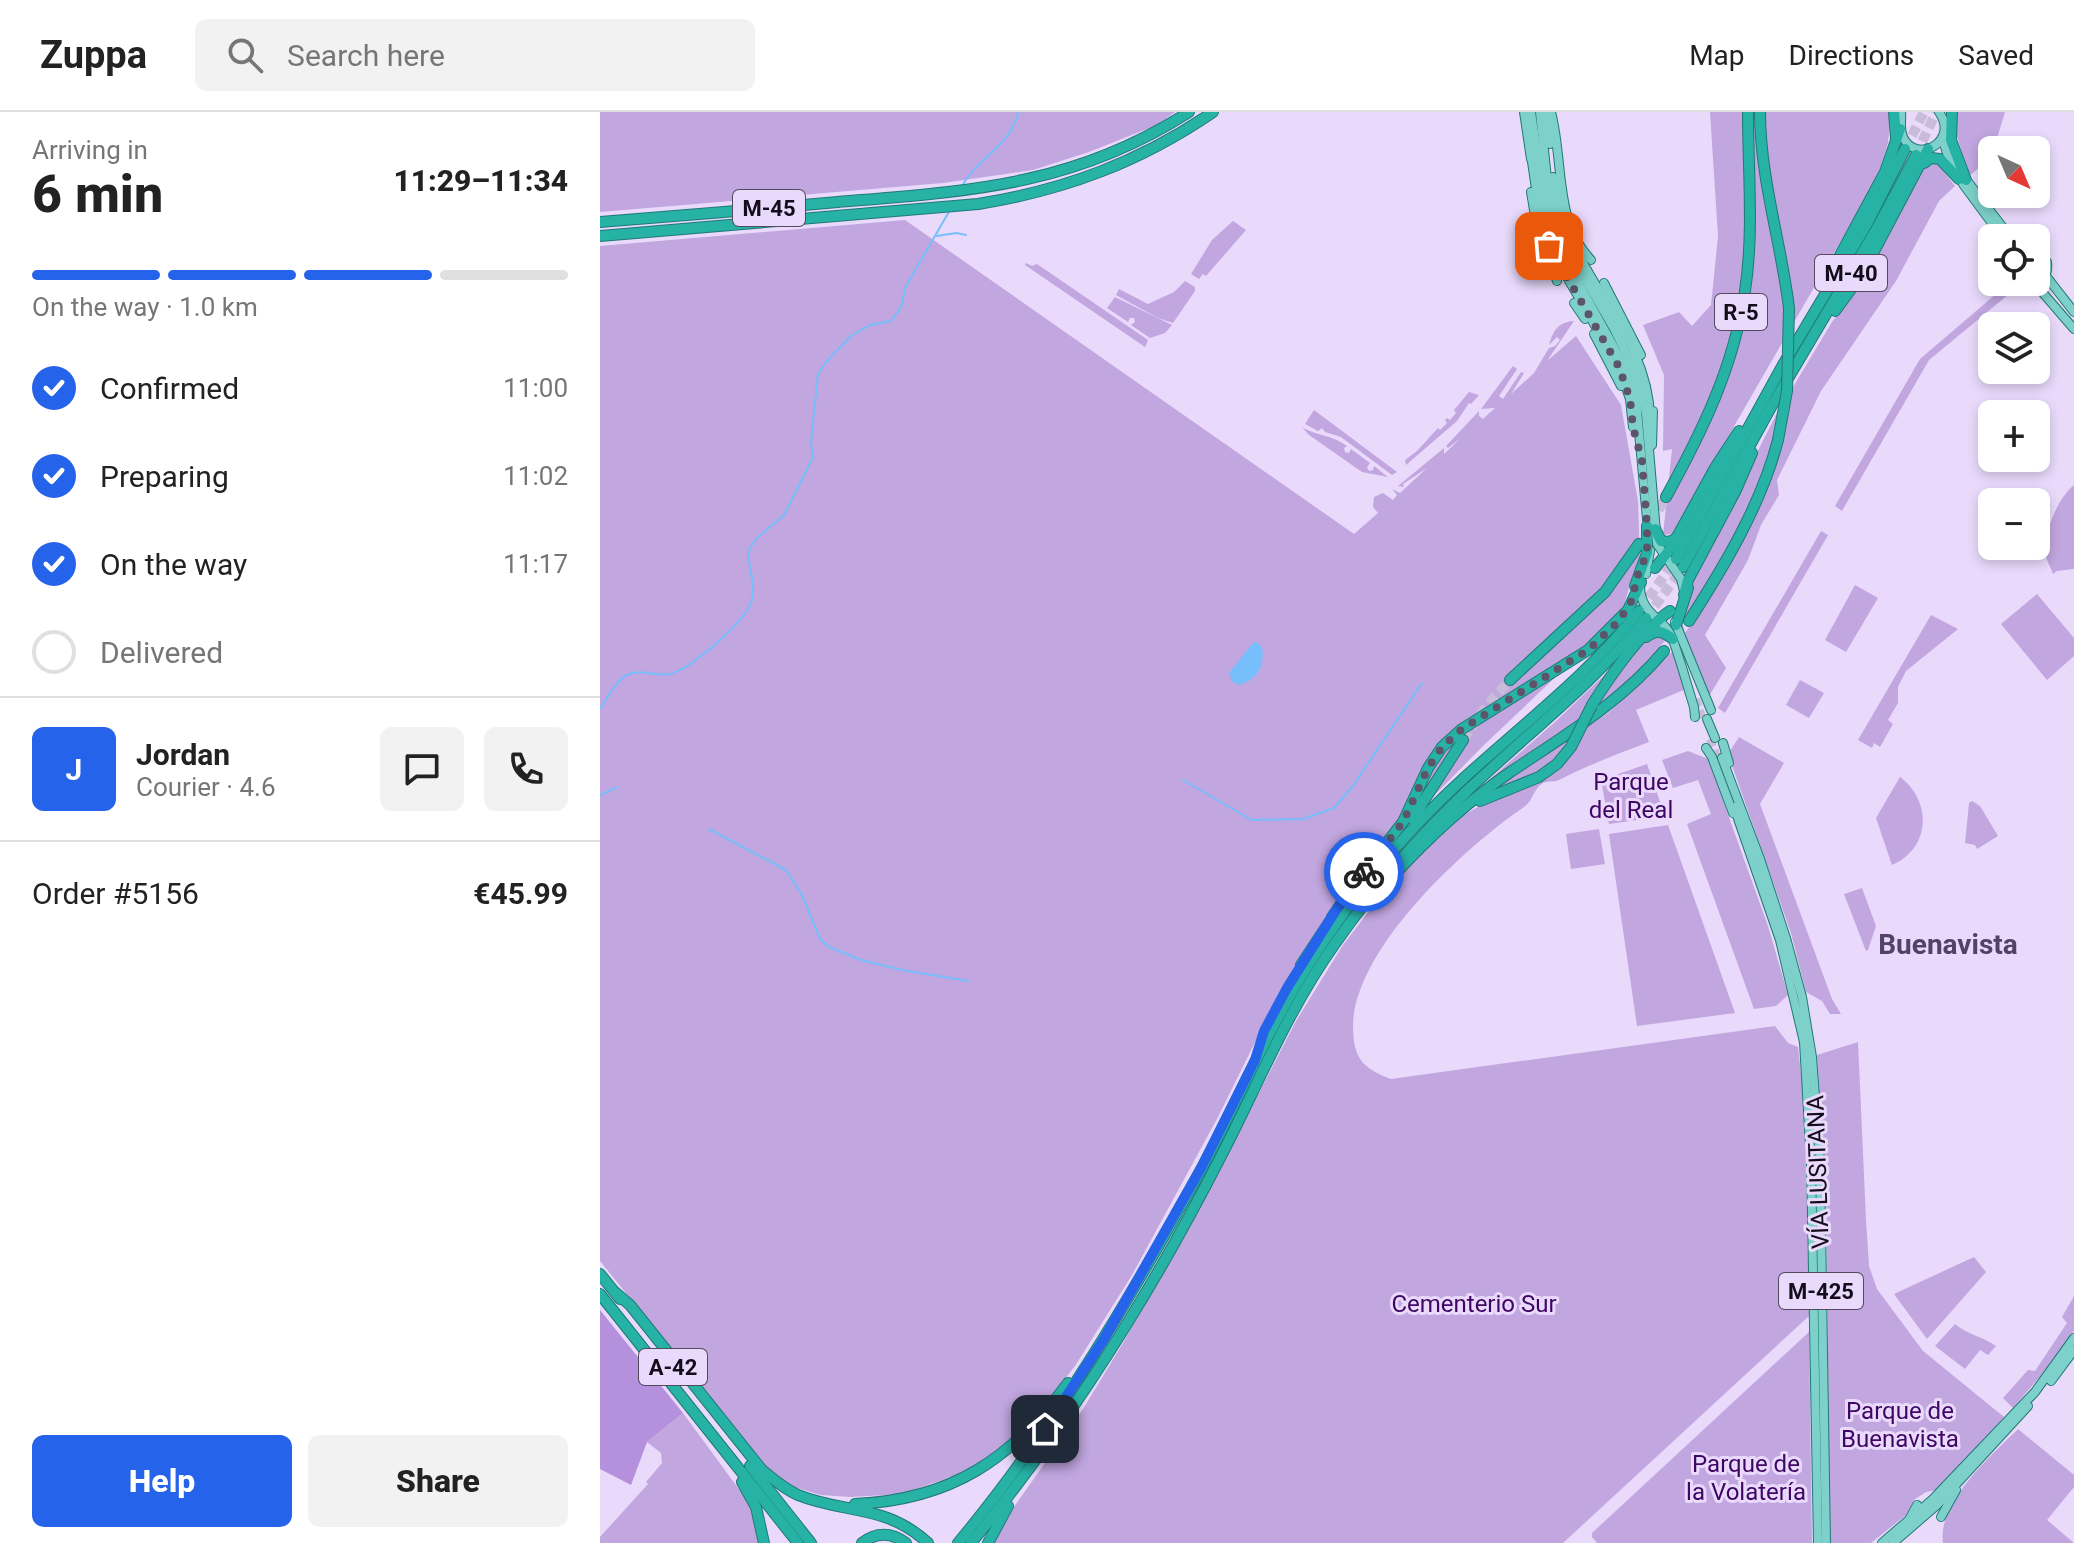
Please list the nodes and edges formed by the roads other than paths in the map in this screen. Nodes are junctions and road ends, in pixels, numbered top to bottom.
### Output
1 (1189, 112) edge
2 (1215, 112) edge
3 (1524, 112) edge
4 (1531, 112) edge
5 (1546, 112) edge
6 (1748, 112) edge
7 (1760, 112) edge
8 (1939, 112) edge
9 (1951, 112) edge
10 (1901, 113) edge
11 (1945, 125) junction
12 (1898, 134) junction
13 (1942, 138) junction
14 (1929, 149) junction
15 (1531, 155) junction
16 (1920, 167) junction
17 (1962, 179) junction
18 (600, 222) edge
19 (1993, 224) edge
20 (1999, 224) edge
21 (600, 236) edge
22 (1591, 260) dead end
23 (1557, 281) dead end
24 (2050, 281) edge
25 (1604, 283) dead end
26 (2046, 296) edge
27 (1574, 303) dead end
28 (2074, 312) edge
29 (2074, 329) edge
30 (1797, 342) junction
31 (1784, 363) junction
32 (1782, 388) junction
33 (1633, 427) junction
34 (1646, 461) junction
35 (1666, 497) tunnel mouth
36 (1651, 527) junction
37 (1677, 538) junction
38 (1639, 544) dead end
39 (1679, 567) junction
40 (1647, 575) junction
41 (1684, 595) joint
42 (1674, 608) junction
43 (1644, 610) junction
44 (1689, 621) dead end
45 (1675, 630) junction
46 (1635, 647) junction
47 (1664, 651) dead end
48 (1510, 680) tunnel mouth
49 (1698, 699) tunnel mouth
50 (1704, 716) junction
51 (1463, 740) tunnel mouth
52 (1713, 742) junction
53 (1419, 849) junction
54 (1750, 853) junction
55 (1760, 859) junction
56 (1332, 917) junction
57 (1798, 998) junction
58 (1255, 1060) junction
59 (1264, 1069) junction
60 (600, 1274) edge
61 (616, 1293) junction
62 (600, 1294) edge
63 (2074, 1338) edge
64 (1098, 1349) junction
65 (2074, 1350) edge
66 (708, 1431) junction
67 (1966, 1473) junction
68 (1024, 1478) junction
69 (1945, 1487) junction
70 (1931, 1497) dead end
71 (837, 1504) junction
72 (1917, 1505) dead end
73 (1941, 1517) dead end
74 (1926, 1524) dead end
75 (1910, 1525) junction
76 (1821, 1541) edge
77 (764, 1543) edge
78 (798, 1543) edge
79 (811, 1543) edge
80 (862, 1543) edge
81 (906, 1543) edge
82 (928, 1543) edge
83 (958, 1543) edge
84 (971, 1543) edge
85 (988, 1543) edge
86 (1882, 1543) edge
87 (1893, 1543) edge

1 - 18 highway, M-45
2 - 21 highway, M-45
3 - 15 main road
4 - 34 main road
5 - 22 main road
5 - 34 main road
6 - 35 highway, R-5
7 - 44 highway, R-5, bridge
8 - 11 main road
9 - 11 highway
9 - 17 highway
10 - 12 highway
11 - 13 main road
12 - 14 main road
12 - 30 highway
13 - 14 main road
13 - 17 main road
14 - 16 highway
14 - 17 main road
15 - 23 main road
15 - 33 main road
16 - 17 highway
16 - 32 highway
17 - 19 main road
17 - 20 main road
24 - 28 main road
25 - 34 main road
26 - 29 main road
27 - 33 main road
30 - 31 highway, M-40
30 - 32 highway, M-40
31 - 37 highway, M-40
31 - 39 highway, M-40
32 - 39 highway, M-40
33 - 34 main road
34 - 36 main road
36 - 37 highway
36 - 39 main road
36 - 40 main road
36 - 43 highway
37 - 39 highway, M-40
38 - 48 highway
39 - 40 highway
39 - 40 main road
39 - 41 highway
39 - 45 highway
40 - 43 highway
41 - 42 main road
42 - 43 highway
42 - 43 main road
42 - 45 main road
43 - 45 main road
43 - 46 highway
43 - 56 highway
43 - 58 highway
43 - 59 highway
45 - 46 highway
45 - 49 main road
45 - 50 main road
45 - 50 main road
46 - 53 highway, bridge
47 - 53 highway
50 - 52 main road
51 - 56 highway
52 - 54 main road
52 - 55 main road
53 - 59 highway
54 - 55 main road, M-425
54 - 57 main road, M-425
55 - 57 main road, M-425
56 - 58 highway
57 - 76 main road, VÍA LUSITANA / M-425
58 - 64 highway
59 - 68 highway
60 - 61 highway, A-42
61 - 71 highway
61 - 79 highway, A-42
62 - 66 highway, A-42
63 - 69 main road
64 - 71 highway
64 - 83 highway
65 - 67 main road
66 - 77 highway
66 - 78 highway, A-42
67 - 73 main road
67 - 75 main road
68 - 84 highway
68 - 85 highway
69 - 70 main road
69 - 75 main road
71 - 82 highway
72 - 75 main road
74 - 75 main road
75 - 86 main road
75 - 87 main road
80 - 81 highway

